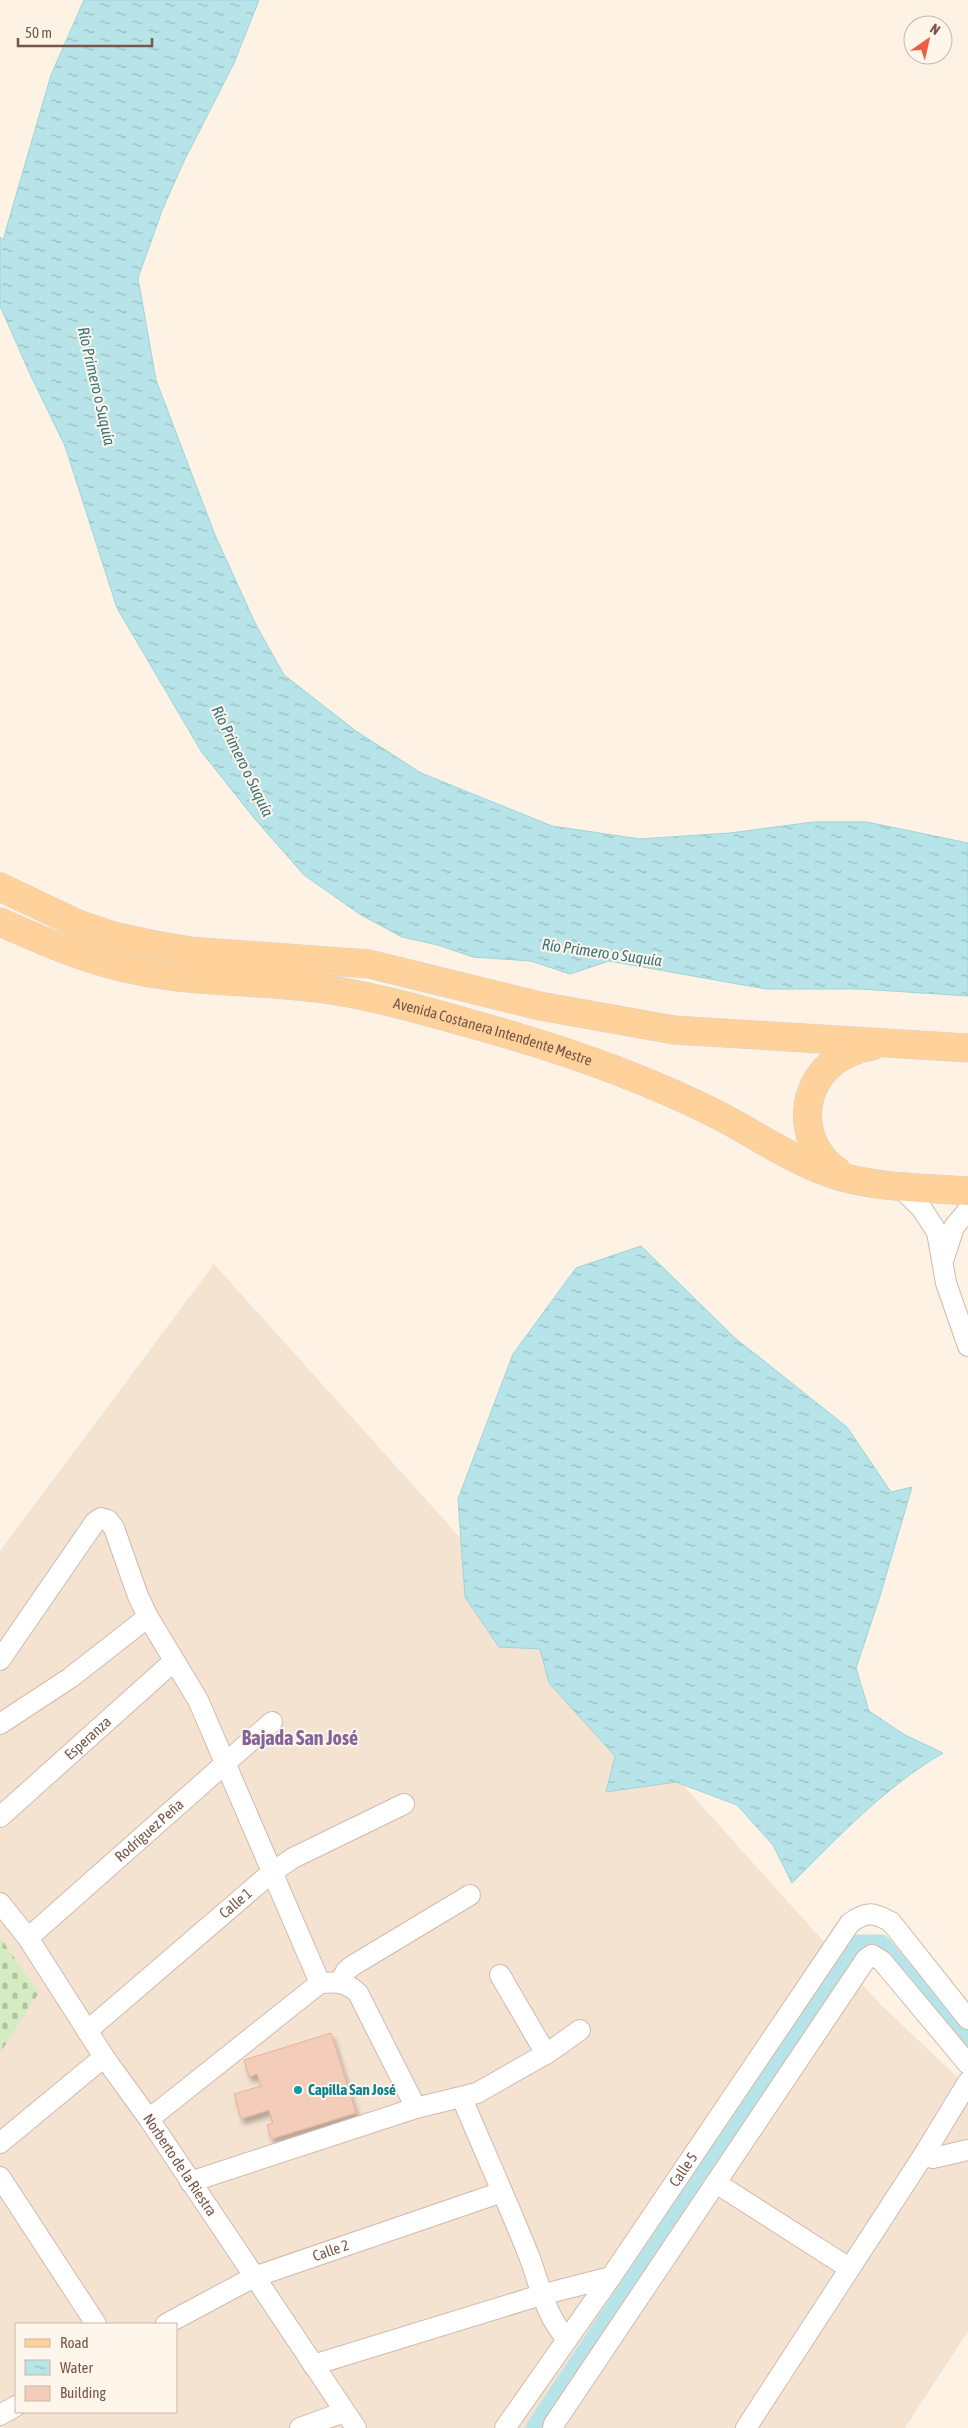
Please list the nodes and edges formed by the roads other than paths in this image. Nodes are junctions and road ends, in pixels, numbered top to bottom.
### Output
1 (0, 888) edge
2 (0, 922) edge
3 (886, 1044) junction
4 (968, 1048) edge
5 (856, 1180) junction
6 (899, 1186) junction
7 (968, 1191) edge
8 (968, 1210) edge
9 (943, 1260) junction
10 (968, 1346) edge
11 (148, 1617) junction
12 (0, 1660) edge
13 (174, 1661) junction
14 (272, 1722) dead end
15 (0, 1724) edge
16 (224, 1764) junction
17 (404, 1804) dead end
18 (0, 1817) edge
19 (271, 1872) junction
20 (470, 1895) dead end
21 (0, 1903) edge
22 (28, 1938) junction
23 (500, 1975) dead end
24 (340, 1982) junction
25 (320, 1983) junction
26 (968, 2019) edge
27 (580, 2030) dead end
28 (88, 2031) junction
29 (546, 2054) junction
30 (104, 2057) junction
31 (968, 2064) edge
32 (968, 2082) edge
33 (462, 2098) junction
34 (416, 2108) junction
35 (149, 2119) junction
36 (0, 2143) edge
37 (968, 2150) edge
38 (923, 2156) junction
39 (0, 2177) edge
40 (190, 2182) junction
41 (716, 2182) junction
42 (502, 2192) junction
43 (849, 2268) junction
44 (254, 2277) junction
45 (611, 2277) junction
46 (541, 2295) junction
47 (95, 2323) edge
48 (168, 2323) edge
49 (567, 2339) junction
50 (313, 2366) junction
51 (15, 2407) edge
52 (344, 2412) junction
53 (0, 2415) edge
54 (300, 2428) edge
55 (356, 2428) edge
56 (505, 2428) edge
57 (553, 2428) edge
58 (746, 2428) edge

1 - 3 main road
2 - 5 main road, Avenida Costanera Intendente Mestre
3 - 4 main road
3 - 5 main road
5 - 6 main road, Avenida Costanera Intendente Mestre
6 - 7 main road, Avenida Costanera Intendente Mestre
6 - 9 street
8 - 9 street
9 - 10 street
11 - 12 street
11 - 13 street
11 - 15 street
13 - 16 street
13 - 18 street, Esperanza
14 - 16 street, Rodríguez Peña
16 - 19 street
16 - 22 street, Rodríguez Peña
17 - 19 street, Calle 1
19 - 25 street
19 - 28 street, Calle 1
20 - 24 street
21 - 22 street, Norberto de la Riestra
22 - 28 street, Norberto de la Riestra
23 - 29 street
24 - 25 street
24 - 34 street
25 - 35 street
26 - 45 street, Calle 5
27 - 29 street
28 - 30 street, Norberto de la Riestra
29 - 33 street
30 - 35 street, Norberto de la Riestra
30 - 36 street
31 - 41 street
32 - 38 street
33 - 34 street
33 - 42 street
34 - 40 street
35 - 40 street, Norberto de la Riestra
37 - 38 street
38 - 43 street
39 - 47 street
40 - 44 street, Norberto de la Riestra
41 - 43 street
41 - 57 street
42 - 44 street, Calle 2
42 - 46 street
43 - 58 street
44 - 48 street, Calle 2
44 - 50 street, Norberto de la Riestra
45 - 46 street
45 - 49 street, Calle 5
46 - 49 street
46 - 50 street
49 - 56 street, Calle 5
50 - 52 street, Norberto de la Riestra
51 - 53 street
52 - 54 street
52 - 55 street, Norberto de la Riestra

